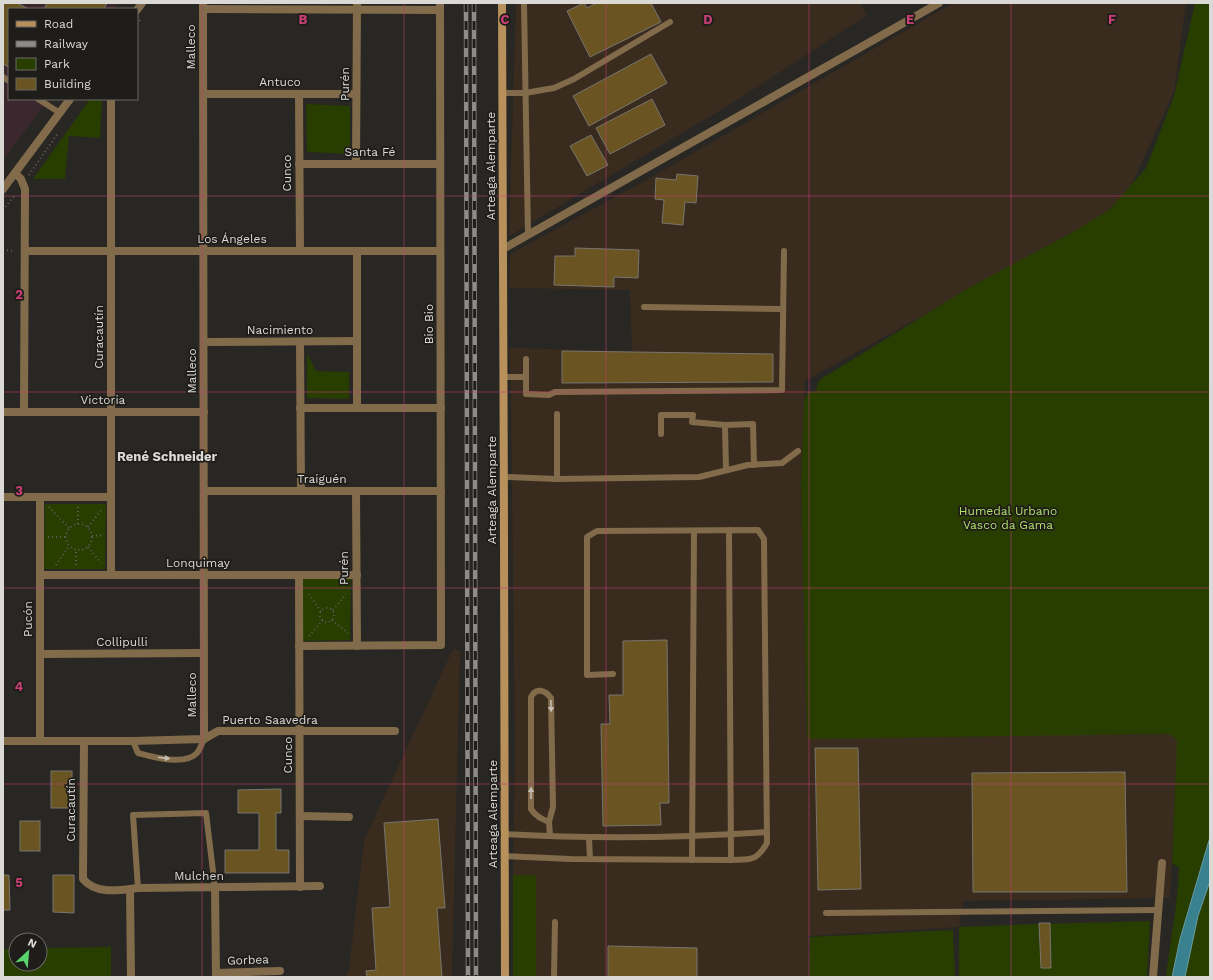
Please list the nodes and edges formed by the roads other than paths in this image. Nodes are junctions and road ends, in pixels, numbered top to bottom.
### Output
1 (502, 3) edge
2 (524, 3) edge
3 (939, 3) edge
4 (203, 6) edge
5 (271, 6) edge
6 (357, 6) edge
7 (440, 7) edge
8 (670, 22) dead end
9 (502, 93) junction
10 (525, 93) junction
11 (204, 94) junction
12 (299, 94) junction
13 (356, 94) junction
14 (40, 100) edge
15 (69, 100) edge
16 (111, 100) edge
17 (60, 113) junction
18 (299, 164) junction
19 (356, 164) junction
20 (440, 164) junction
21 (15, 173) junction
22 (3, 189) edge
23 (528, 235) junction
24 (503, 249) junction
25 (24, 251) junction
26 (110, 251) junction
27 (204, 251) junction
28 (300, 251) junction
29 (356, 251) junction
30 (440, 251) junction
31 (784, 251) dead end
32 (644, 307) dead end
33 (782, 309) junction
34 (357, 341) junction
35 (204, 342) junction
36 (300, 342) junction
37 (526, 359) dead end
38 (504, 377) junction
39 (526, 377) junction
40 (300, 408) junction
41 (358, 408) junction
42 (441, 408) junction
43 (3, 412) edge
44 (24, 412) junction
45 (110, 412) junction
46 (204, 412) junction
47 (557, 414) dead end
48 (725, 425) junction
49 (661, 434) dead end
50 (798, 451) dead end
51 (754, 465) junction
52 (726, 470) junction
53 (505, 477) junction
54 (557, 479) junction
55 (204, 491) junction
56 (301, 491) junction
57 (356, 491) junction
58 (441, 491) junction
59 (3, 497) edge
60 (40, 497) junction
61 (111, 497) junction
62 (694, 530) junction
63 (729, 530) junction
64 (44, 575) junction
65 (110, 575) junction
66 (204, 575) junction
67 (299, 575) junction
68 (357, 579) junction
69 (357, 643) junction
70 (299, 646) junction
71 (204, 653) junction
72 (40, 654) junction
73 (613, 674) dead end
74 (299, 731) junction
75 (396, 731) dead end
76 (204, 739) junction
77 (3, 741) edge
78 (40, 741) junction
79 (84, 741) junction
80 (133, 741) junction
81 (300, 816) junction
82 (349, 817) dead end
83 (549, 822) junction
84 (767, 832) junction
85 (505, 834) junction
86 (730, 835) junction
87 (550, 836) junction
88 (692, 836) junction
89 (589, 838) junction
90 (505, 856) junction
91 (590, 860) junction
92 (692, 860) junction
93 (731, 860) junction
94 (1162, 863) dead end
95 (83, 880) joint
96 (320, 886) dead end
97 (300, 887) junction
98 (215, 888) junction
99 (134, 889) junction
100 (1158, 910) junction
101 (826, 913) dead end
102 (555, 922) dead end
103 (280, 971) dead end
104 (216, 975) edge
105 (131, 977) edge
106 (505, 977) edge
107 (554, 977) edge
108 (1153, 977) edge

1 - 9 main road, Arteaga Alemparte
2 - 10 lane
3 - 23 street
4 - 5 street
4 - 11 street, Malleco
5 - 6 street
6 - 7 street
6 - 13 street, Purén
7 - 20 street, Bio Bio
8 - 10 lane
9 - 10 lane
9 - 24 main road, Arteaga Alemparte
10 - 23 lane
11 - 12 street, Antuco
11 - 27 street, Malleco
12 - 13 street, Antuco
12 - 18 street, Cunco
13 - 19 street, Purén
14 - 17 lane
15 - 17 street
16 - 26 street, Curacautín
17 - 21 street
18 - 19 street, Santa Fé
18 - 28 street, Cunco
19 - 20 street, Santa Fé
20 - 30 street, Bio Bio
21 - 22 street
21 - 25 street
23 - 24 street
24 - 38 main road, Arteaga Alemparte
25 - 26 street, Los Ángeles
25 - 44 street
26 - 27 street, Los Ángeles
26 - 45 street, Curacautín
27 - 28 street, Los Ángeles
27 - 35 street, Malleco
28 - 29 street, Los Ángeles
29 - 30 street, Los Ángeles
29 - 34 street
30 - 42 street, Bio Bio
31 - 33 lane
32 - 33 lane
33 - 39 lane
34 - 36 street, Nacimiento
34 - 41 street
35 - 36 street, Nacimiento
35 - 46 street, Malleco
36 - 40 street
37 - 39 lane
38 - 39 lane
38 - 53 main road, Arteaga Alemparte
40 - 41 street
40 - 56 street
41 - 42 street
42 - 58 street, Bio Bio
43 - 44 street, Victoria
44 - 45 street, Victoria
45 - 46 street, Victoria
45 - 61 street, Curacautín
46 - 55 street, Malleco
47 - 54 lane
48 - 49 lane
48 - 51 lane
48 - 52 lane
50 - 51 lane
51 - 52 lane
52 - 54 lane
53 - 54 lane
53 - 85 main road, Arteaga Alemparte
55 - 56 street, Traiguén
55 - 66 street, Malleco
56 - 57 street, Traiguén
57 - 58 street, Traiguén
57 - 68 street, Purén
58 - 69 street, Bio Bio
59 - 60 street
60 - 61 street
60 - 64 street, Pucón
61 - 65 street, Curacautín
62 - 63 lane
62 - 73 lane
62 - 88 lane
63 - 84 lane
63 - 86 lane
64 - 65 street, Lonquimay
64 - 72 street, Pucón
65 - 66 street, Lonquimay
66 - 67 street, Lonquimay
66 - 71 street, Malleco
67 - 68 street, Lonquimay
67 - 70 street, Cunco
68 - 69 street, Purén
69 - 70 street
70 - 74 street, Cunco
71 - 72 street, Collipulli
71 - 76 street, Malleco
72 - 78 street, Pucón
74 - 75 street, Puerto Saavedra
74 - 76 street, Puerto Saavedra
74 - 81 street, Cunco
76 - 80 street, Puerto Saavedra
80 -> 76 lane
77 - 78 street, Puerto Saavedra
78 - 79 street, Puerto Saavedra
79 - 80 street, Puerto Saavedra
79 - 95 street, Curacautín
81 - 82 street
81 - 97 street, Cunco
83 -> 83 lane
83 - 87 lane
84 - 86 lane
84 - 93 lane
85 - 87 lane
85 - 90 main road, Arteaga Alemparte
86 - 88 lane
86 - 93 lane
87 - 89 lane
88 - 89 lane
88 - 92 lane
89 - 91 lane
90 - 91 lane
90 - 106 main road, Arteaga Alemparte
91 - 92 lane
92 - 93 lane
94 - 100 street
95 - 99 street, Mulchen
96 - 97 street, Mulchen
97 - 98 street, Mulchen
98 - 99 street, Mulchen
98 - 99 lane
98 - 104 street
99 - 105 street
100 - 101 lane
100 - 108 street
102 - 107 lane
103 - 104 street, Gorbea

